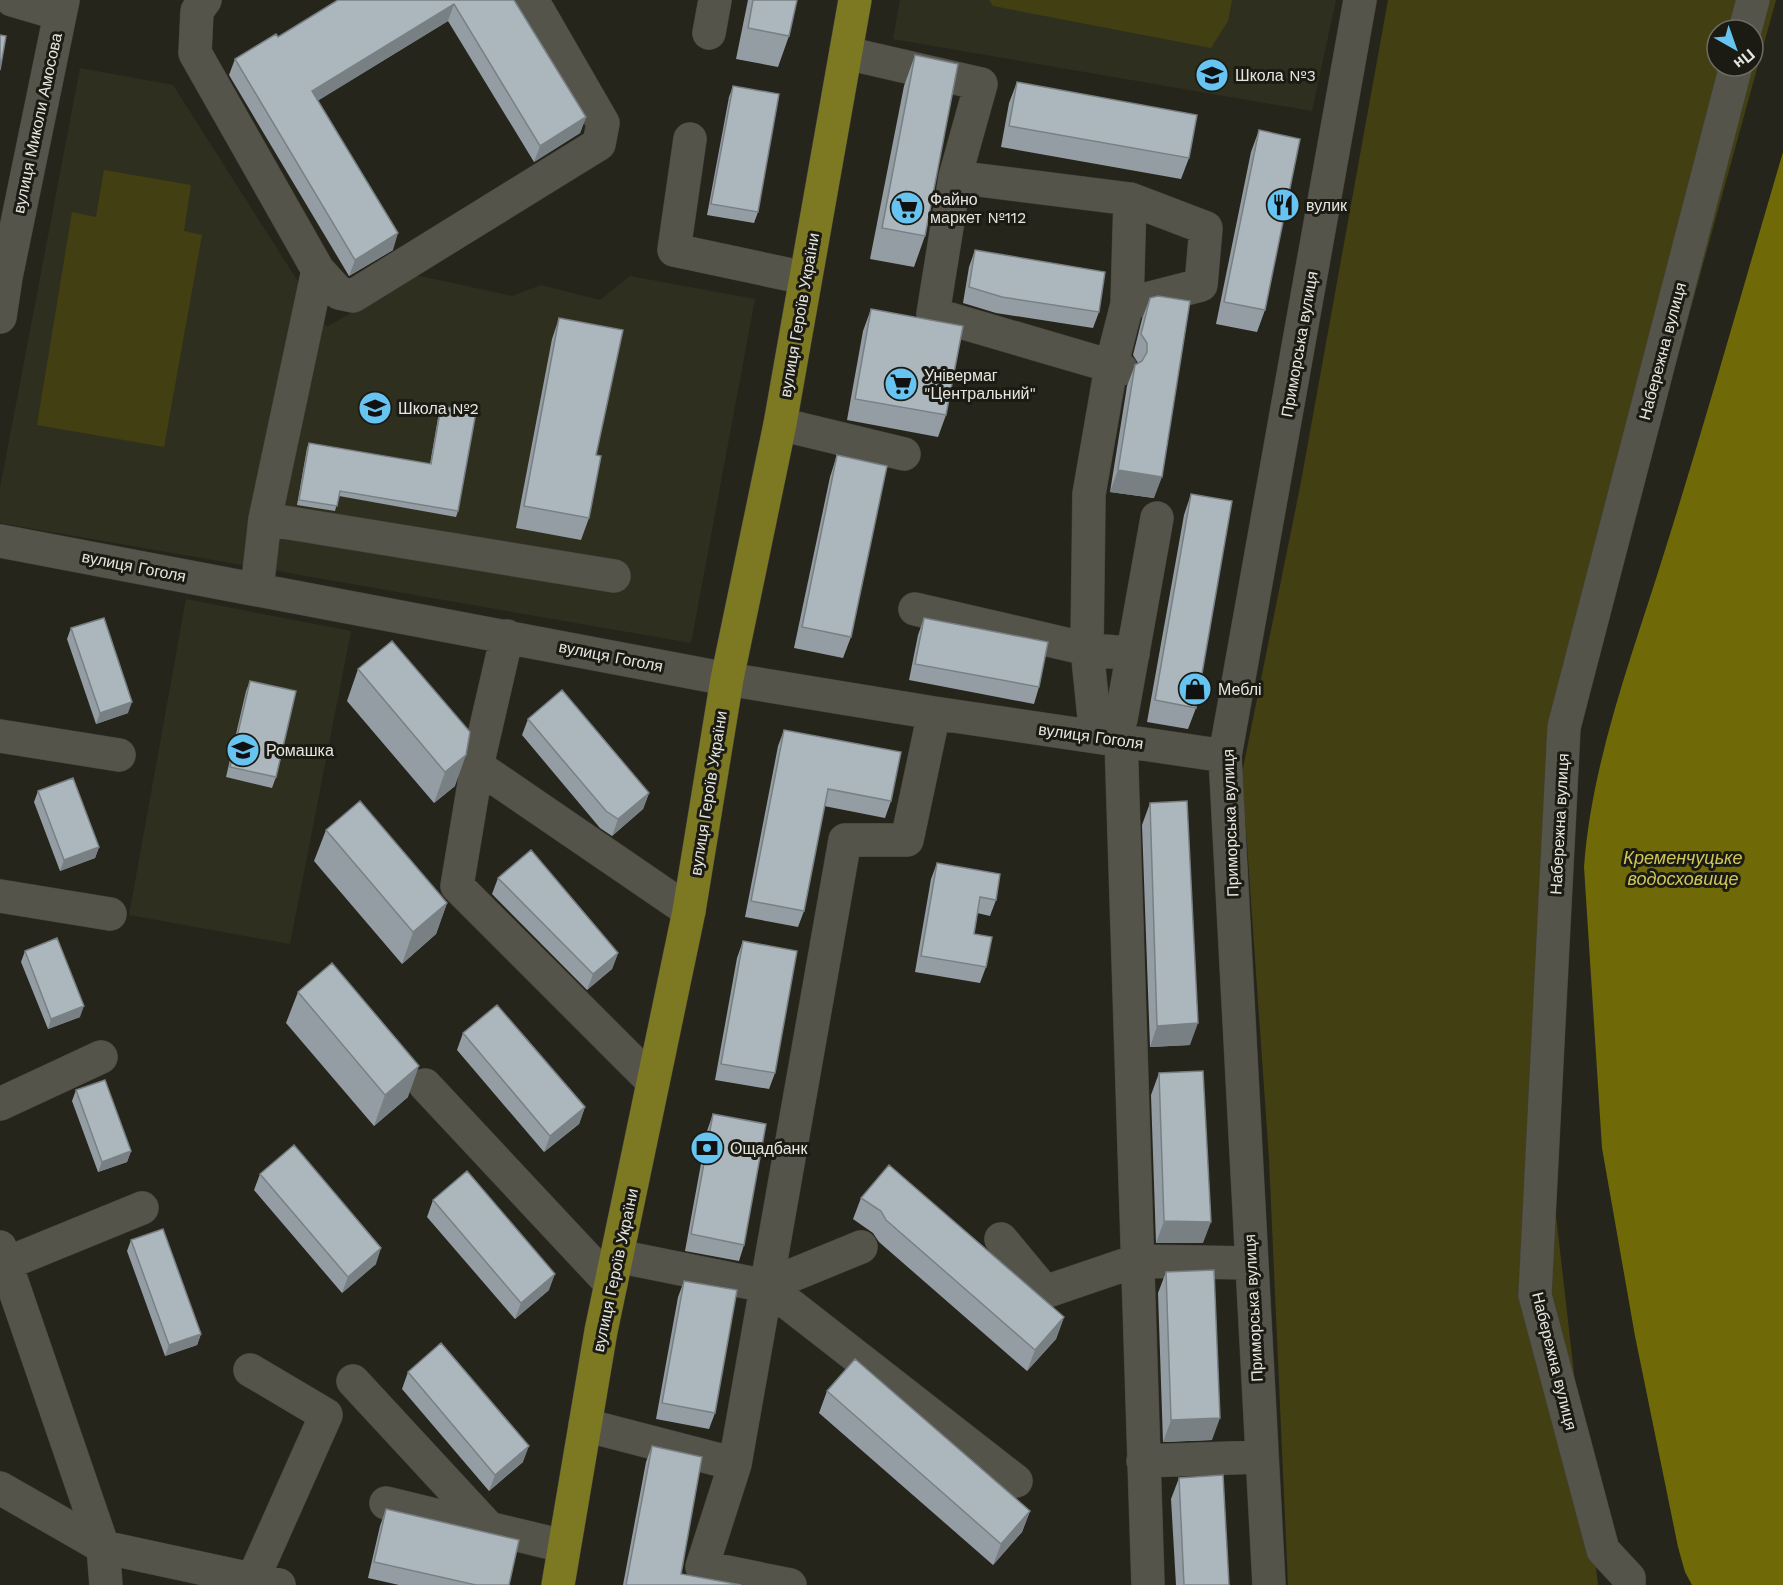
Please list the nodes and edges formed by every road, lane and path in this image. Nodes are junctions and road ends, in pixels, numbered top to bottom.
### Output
1 (12, 0) edge
2 (205, 0) edge
3 (532, 0) edge
4 (715, 0) edge
5 (855, 0) edge
6 (1360, 0) edge
7 (1753, 0) edge
8 (61, 7) edge
9 (1748, 18) edge
10 (709, 33) dead end
11 (846, 53) junction
12 (1733, 78) edge
13 (690, 139) dead end
14 (955, 177) junction
15 (1130, 199) junction
16 (318, 270) junction
17 (3, 276) edge
18 (805, 278) junction
19 (1126, 304) junction
20 (0, 317) edge
21 (1116, 368) junction
22 (780, 424) junction
23 (904, 454) dead end
24 (1157, 518) dead end
25 (265, 519) junction
26 (0, 541) edge
27 (614, 576) dead end
28 (257, 589) junction
29 (915, 609) dead end
30 (507, 636) junction
31 (1087, 649) junction
32 (1133, 654) junction
33 (727, 679) junction
34 (934, 714) junction
35 (1112, 732) junction
36 (0, 736) edge
37 (119, 755) dead end
38 (1225, 756) junction
39 (477, 766) junction
40 (0, 896) edge
41 (689, 911) junction
42 (110, 914) dead end
43 (101, 1057) dead end
44 (653, 1082) junction
45 (425, 1085) dead end
46 (0, 1104) edge
47 (142, 1208) dead end
48 (1000, 1239) dead end
49 (861, 1247) dead end
50 (3, 1256) edge
51 (1136, 1261) junction
52 (1251, 1263) junction
53 (614, 1270) junction
54 (766, 1286) junction
55 (250, 1370) dead end
56 (353, 1381) dead end
57 (585, 1425) junction
58 (1260, 1457) junction
59 (1143, 1461) junction
60 (735, 1464) junction
61 (1016, 1481) dead end
62 (0, 1488) edge
63 (386, 1503) dead end
64 (489, 1528) junction
65 (563, 1546) junction
66 (103, 1547) junction
67 (266, 1582) edge
68 (781, 1584) edge
69 (106, 1585) edge
70 (558, 1585) edge
71 (1148, 1585) edge
72 (1269, 1585) edge
73 (1629, 1585) edge

1 - 8 street
2 - 16 street
3 - 16 street
4 - 10 street
5 - 11 main road, вулиця Героїв України
6 - 38 street, Приморська вулиця
7 - 9 street
8 - 17 street, вулиця Миколи Амосова
11 - 14 street
11 - 18 main road, вулиця Героїв України
12 - 73 street, Набережна вулиця
13 - 18 street
14 - 15 street
14 - 21 street
15 - 19 street
15 - 19 street
16 - 25 street
17 - 20 street, вулиця Миколи Амосова
18 - 22 main road, вулиця Героїв України
19 - 21 street
21 - 31 street
22 - 23 street
22 - 33 main road, вулиця Героїв України
24 - 32 street
25 - 27 street
25 - 28 street
26 - 28 street, вулиця Гоголя
28 - 30 street, вулиця Гоголя
29 - 31 street
30 - 33 street, вулиця Гоголя
30 - 39 street
31 - 32 street
31 - 35 street
32 - 35 street
33 - 34 street, вулиця Гоголя
33 - 41 main road, вулиця Героїв України
34 - 35 street, вулиця Гоголя
34 - 54 street
35 - 38 street, вулиця Гоголя
35 - 51 street
36 - 37 street
38 - 52 street, Приморська вулиця
39 - 41 street
39 - 44 street
40 - 42 street
41 - 44 main road, вулиця Героїв України
43 - 46 street
44 - 53 main road, вулиця Героїв України
45 - 53 street
47 - 50 street
48 - 51 street
49 - 54 street
50 - 66 street
51 - 52 street
51 - 59 street
52 - 58 street, Приморська вулиця
53 - 54 street
53 - 57 main road, вулиця Героїв України
54 - 60 street
54 - 61 street
55 - 67 street
56 - 64 street
57 - 60 street
57 - 65 main road, вулиця Героїв України
58 - 59 street
58 - 72 street, Приморська вулиця
59 - 71 street
60 - 68 street
62 - 66 street
63 - 64 street
64 - 65 street
65 - 70 main road, вулиця Героїв України
66 - 67 street
66 - 69 street

